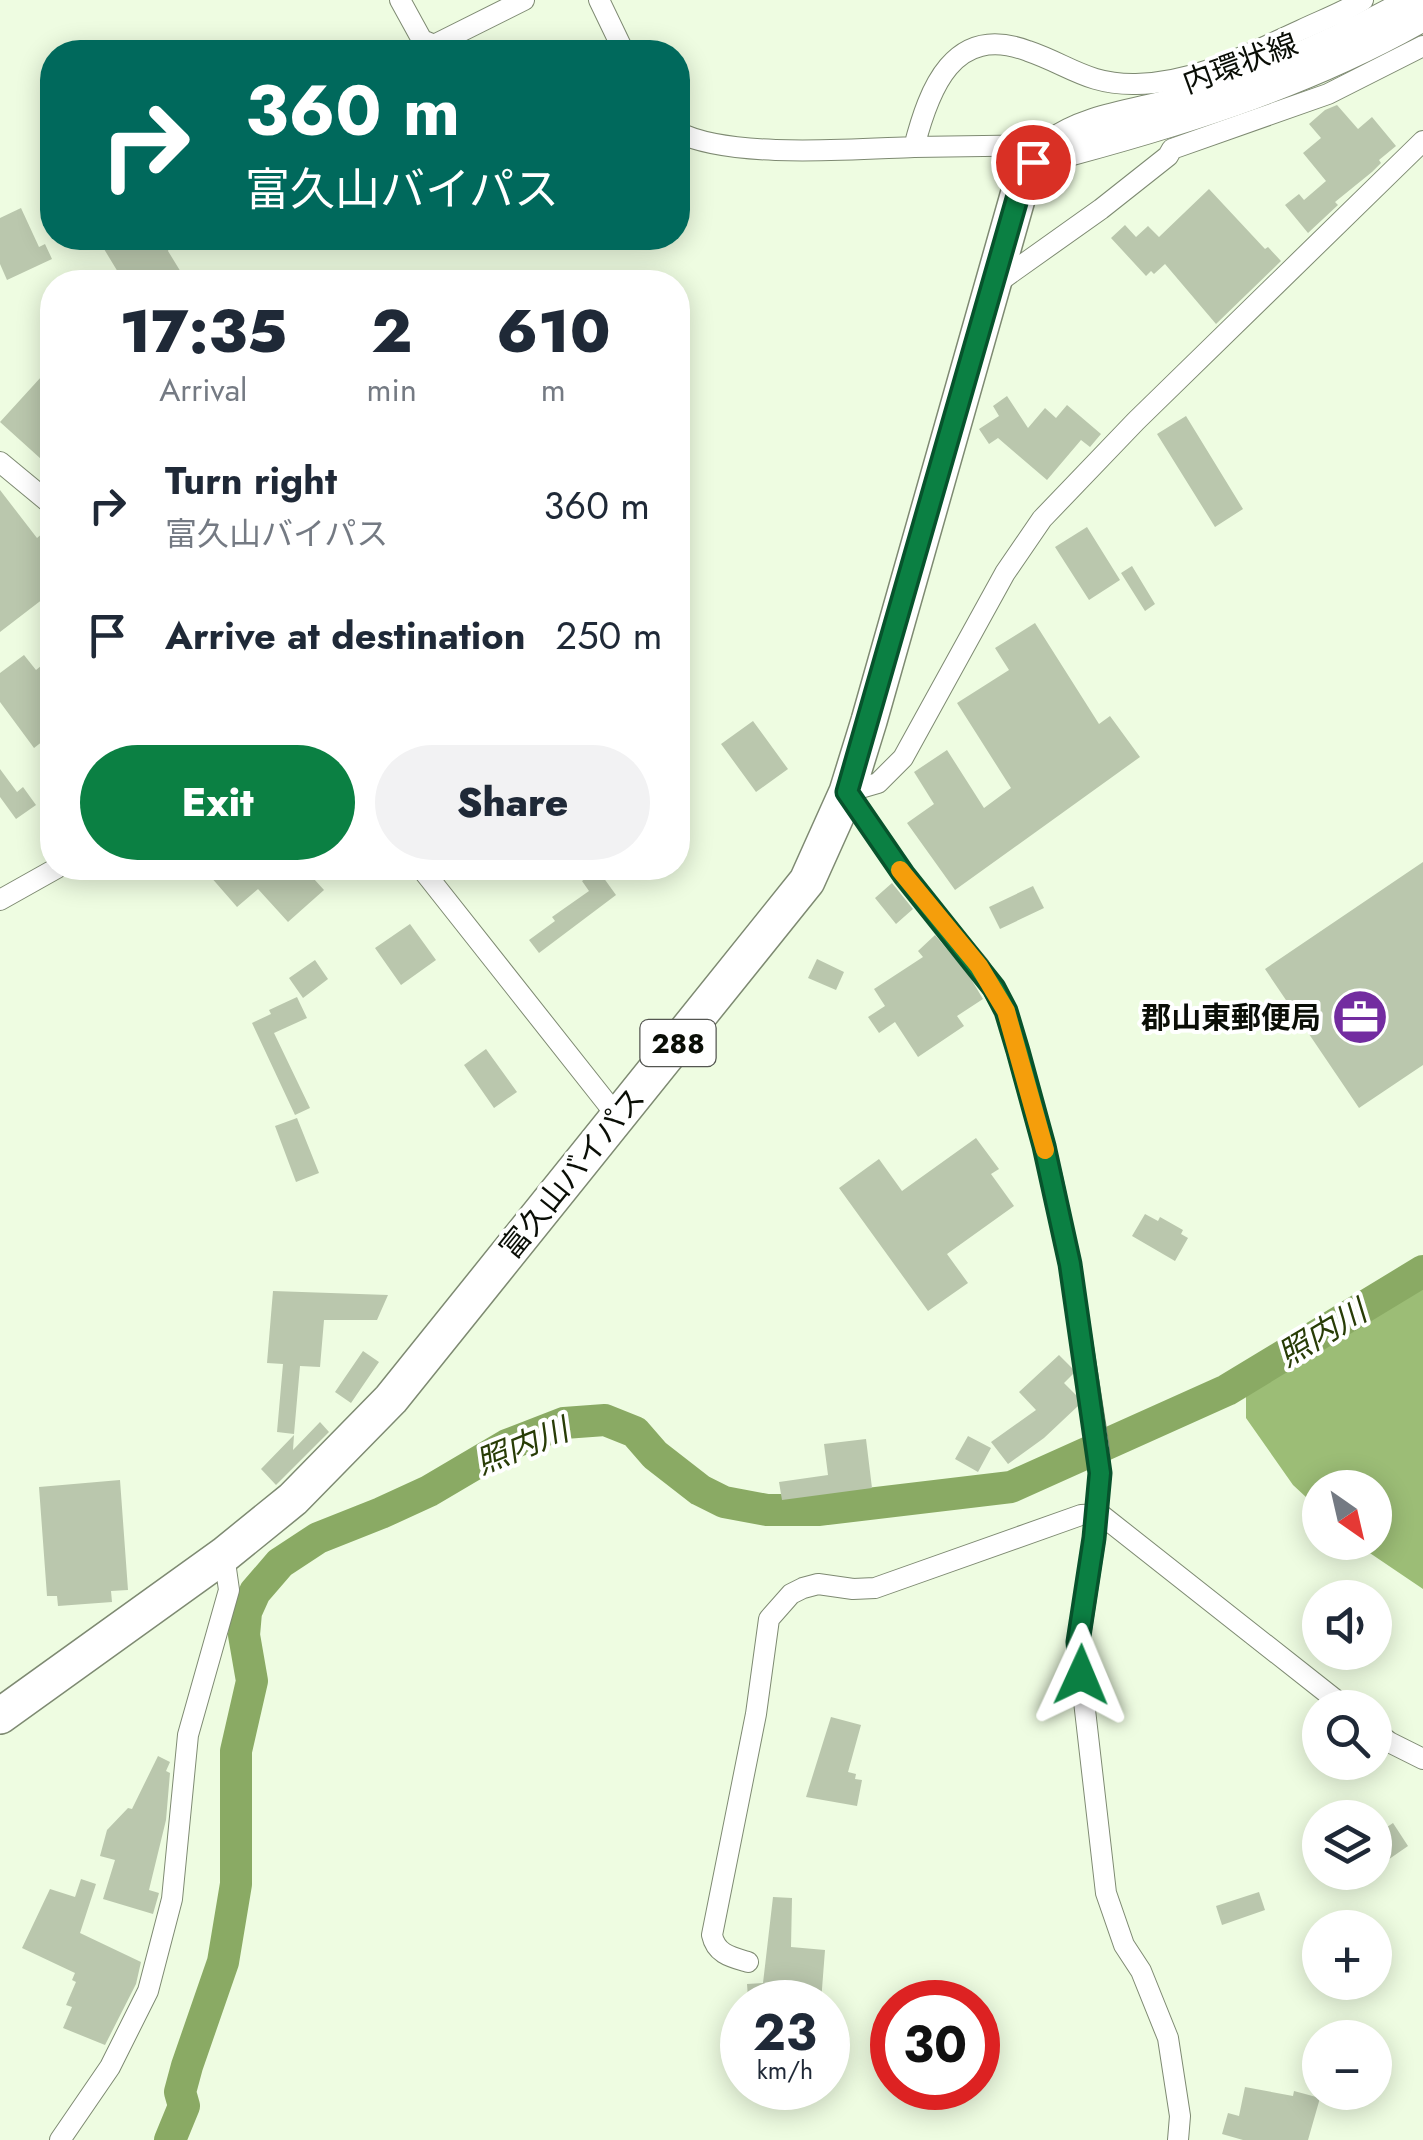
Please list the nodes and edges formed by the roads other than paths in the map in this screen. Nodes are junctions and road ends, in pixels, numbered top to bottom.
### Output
1 (400, 0) edge
2 (524, 0) edge
3 (599, 0) edge
4 (1363, 0) edge
5 (1413, 0) edge
6 (1423, 16) edge
7 (422, 40) edge
8 (444, 40) edge
9 (618, 40) edge
10 (1423, 46) edge
11 (690, 137) edge
12 (1423, 141) edge
13 (1064, 142) junction
14 (914, 146) junction
15 (992, 286) junction
16 (0, 462) edge
17 (40, 495) edge
18 (847, 792) junction
19 (40, 878) edge
20 (430, 880) edge
21 (0, 900) edge
22 (617, 1116) junction
23 (1096, 1513) junction
24 (224, 1555) junction
25 (1324, 1690) edge
26 (0, 1716) edge
27 (1392, 1744) edge
28 (1423, 1759) edge
29 (748, 1962) dead end
30 (60, 2140) edge
31 (1178, 2140) edge

1 - 7 street
2 - 8 street
3 - 9 street
4 - 14 street
5 - 13 main road, 内環状線
6 - 13 main road, 内環状線
10 - 15 street
11 - 14 street
12 - 18 street
13 - 14 street
13 - 15 highway, 富久山バイパス / 288
15 - 18 highway, 富久山バイパス / 288
16 - 17 street
18 - 22 highway, 富久山バイパス / 288
18 - 23 street
19 - 21 street
20 - 22 street
22 - 24 highway, 富久山バイパス / 288
23 - 25 street
23 - 29 street
23 - 31 street
24 - 26 highway, 富久山バイパス / 288
24 - 30 street
27 - 28 street

